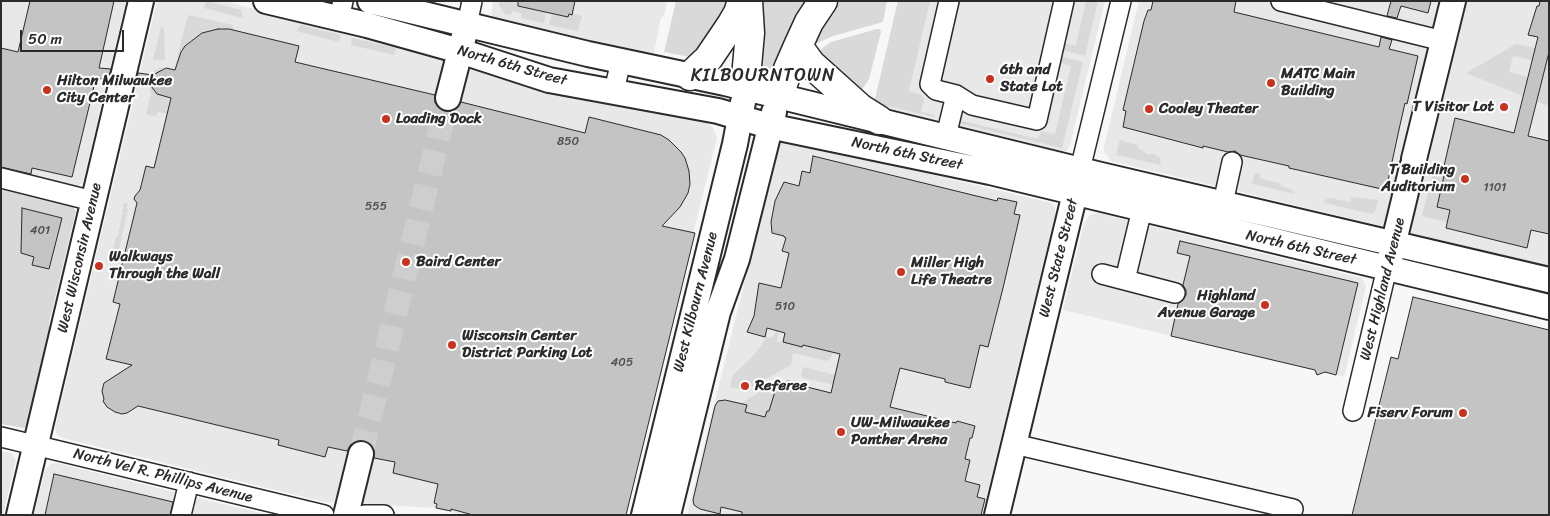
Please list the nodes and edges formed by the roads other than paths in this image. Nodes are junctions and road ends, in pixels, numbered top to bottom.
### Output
1 (141, 1) edge
2 (370, 1) edge
3 (472, 1) edge
4 (742, 1) edge
5 (748, 1) edge
6 (823, 1) edge
7 (949, 1) edge
8 (1064, 1) edge
9 (1121, 1) edge
10 (1281, 1) edge
11 (1453, 1) edge
12 (271, 2) edge
13 (303, 6) edge
14 (341, 10) edge
15 (467, 25) junction
16 (1443, 41) junction
17 (798, 46) junction
18 (460, 51) junction
19 (621, 61) junction
20 (690, 76) junction
21 (745, 88) junction
22 (614, 91) junction
23 (950, 94) junction
24 (448, 98) tunnel mouth
25 (774, 112) junction
26 (740, 117) junction
27 (879, 120) junction
28 (940, 135) junction
29 (1232, 162) dead end
30 (1080, 169) junction
31 (1, 178) edge
32 (1075, 193) junction
33 (93, 201) junction
34 (1223, 203) junction
35 (1142, 209) junction
36 (1393, 244) junction
37 (1387, 268) junction
38 (1102, 274) dead end
39 (1125, 280) junction
40 (1548, 280) edge
41 (1175, 293) dead end
42 (1545, 306) edge
43 (685, 346) junction
44 (708, 351) junction
45 (1353, 410) dead end
46 (1, 437) edge
47 (1014, 444) junction
48 (35, 445) junction
49 (361, 454) tunnel mouth
50 (189, 482) junction
51 (1293, 509) dead end
52 (19, 515) edge
53 (181, 515) edge
54 (324, 515) edge
55 (346, 515) edge
56 (364, 515) edge
57 (384, 515) edge
58 (644, 515) edge
59 (668, 515) edge
60 (997, 515) edge

1 - 33 main road, West Wisconsin Avenue
2 - 15 main road, North 6th Street
3 - 15 street
4 - 20 highway
5 - 21 highway
6 - 17 highway
7 - 23 street
8 - 23 street
9 - 30 street, West State Street
10 - 16 street
11 - 16 main road, West Highland Avenue
12 - 13 main road, North 6th Street
13 - 14 main road, North 6th Street
14 - 18 main road, North 6th Street
15 - 18 main road
15 - 19 main road, North 6th Street
16 - 36 main road, West Highland Avenue
17 - 25 highway
17 - 27 highway
18 - 22 main road, North 6th Street
18 - 24 main road
19 - 20 main road, North 6th Street
19 - 22 street
20 - 21 main road, North 6th Street
21 - 25 main road, North 6th Street
21 - 26 main road, West Kilbourn Avenue
22 - 26 main road, North 6th Street
23 - 28 street
25 - 26 main road
25 - 27 main road, North 6th Street
25 - 32 main road, North 6th Street
25 - 44 main road, West Kilbourn Avenue
26 - 43 main road, West Kilbourn Avenue
27 - 28 main road, North 6th Street
28 - 30 main road, North 6th Street
29 - 34 street
30 - 32 street, West State Street
30 - 34 main road, North 6th Street
31 - 33 street
32 - 35 main road, North 6th Street
32 - 47 main road, West State Street
33 - 48 main road, West Wisconsin Avenue
34 - 36 main road, North 6th Street
35 - 37 main road, North 6th Street
35 - 39 street
36 - 37 main road, West Highland Avenue
36 - 40 main road, North 6th Street
37 - 42 main road, North 6th Street
37 - 45 street, West Highland Avenue
38 - 39 street
39 - 41 street
40 - 42 street
43 - 44 street
43 - 58 main road, West Kilbourn Avenue
44 - 59 main road, West Kilbourn Avenue
46 - 48 street, North Vel R. Phillips Avenue
47 - 51 street
47 - 60 main road, West State Street
48 - 50 street, North Vel R. Phillips Avenue
48 - 52 main road, West Wisconsin Avenue
49 - 55 main road
50 - 53 street
50 - 54 street, North Vel R. Phillips Avenue
56 - 57 street

